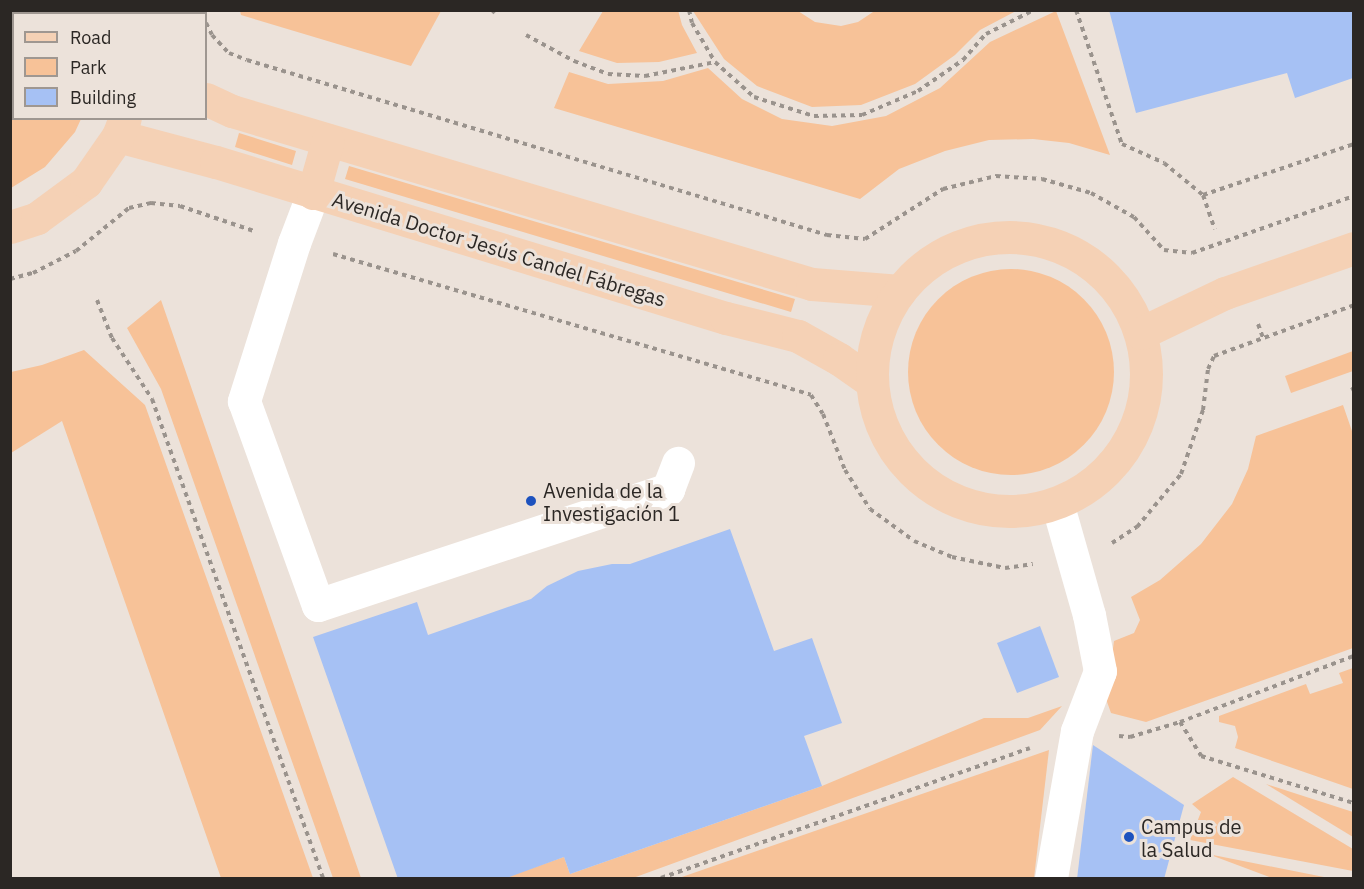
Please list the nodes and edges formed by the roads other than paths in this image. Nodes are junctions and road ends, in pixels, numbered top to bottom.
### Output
1 (207, 99) edge
2 (122, 127) edge
3 (328, 140) junction
4 (313, 193) junction
5 (10, 226) edge
6 (1353, 248) edge
7 (900, 291) junction
8 (1141, 333) junction
9 (872, 382) junction
10 (678, 463) dead end
11 (1057, 503) junction
12 (1051, 879) edge

1 - 3 main road
2 - 4 main road, Avenida Doctor Jesús Candel Fábregas
2 - 5 main road
3 - 4 main road
3 - 7 main road
4 - 9 main road, Avenida Doctor Jesús Candel Fábregas
4 - 10 lane
6 - 8 main road
7 - 8 main road
7 - 9 main road
8 - 11 main road
9 - 11 main road
11 - 12 lane

